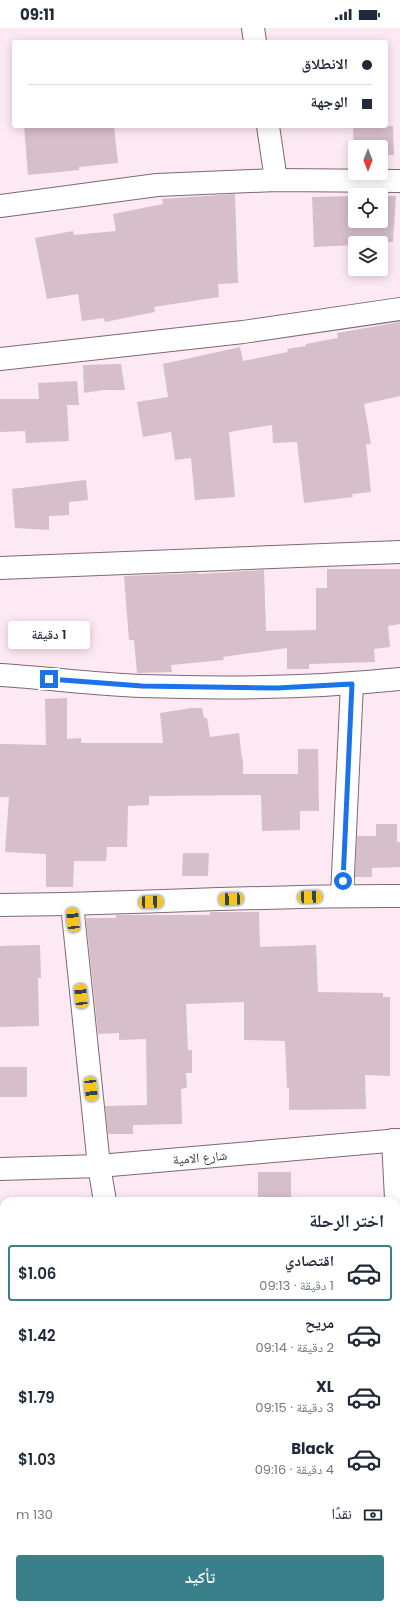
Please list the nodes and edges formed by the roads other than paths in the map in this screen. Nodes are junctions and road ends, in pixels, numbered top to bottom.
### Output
1 (253, 28) edge
2 (255, 40) edge
3 (268, 128) edge
4 (276, 180) junction
5 (400, 181) edge
6 (0, 206) edge
7 (400, 309) edge
8 (0, 359) edge
9 (400, 552) edge
10 (0, 568) edge
11 (0, 675) edge
12 (400, 679) edge
13 (352, 684) junction
14 (342, 896) junction
15 (400, 896) edge
16 (72, 904) junction
17 (0, 905) edge
18 (396, 1140) edge
19 (100, 1166) junction
20 (0, 1169) edge
21 (104, 1197) edge
22 (398, 1197) edge

1 - 2 street
3 - 4 street
4 - 5 street
4 - 6 street
7 - 8 street
9 - 10 street
11 - 13 street
12 - 13 street
13 - 14 street
14 - 15 street
14 - 16 street
16 - 17 street
16 - 19 street
18 - 19 street, شارع الامية
18 - 22 street
19 - 20 street, شارع الامية
19 - 21 street

